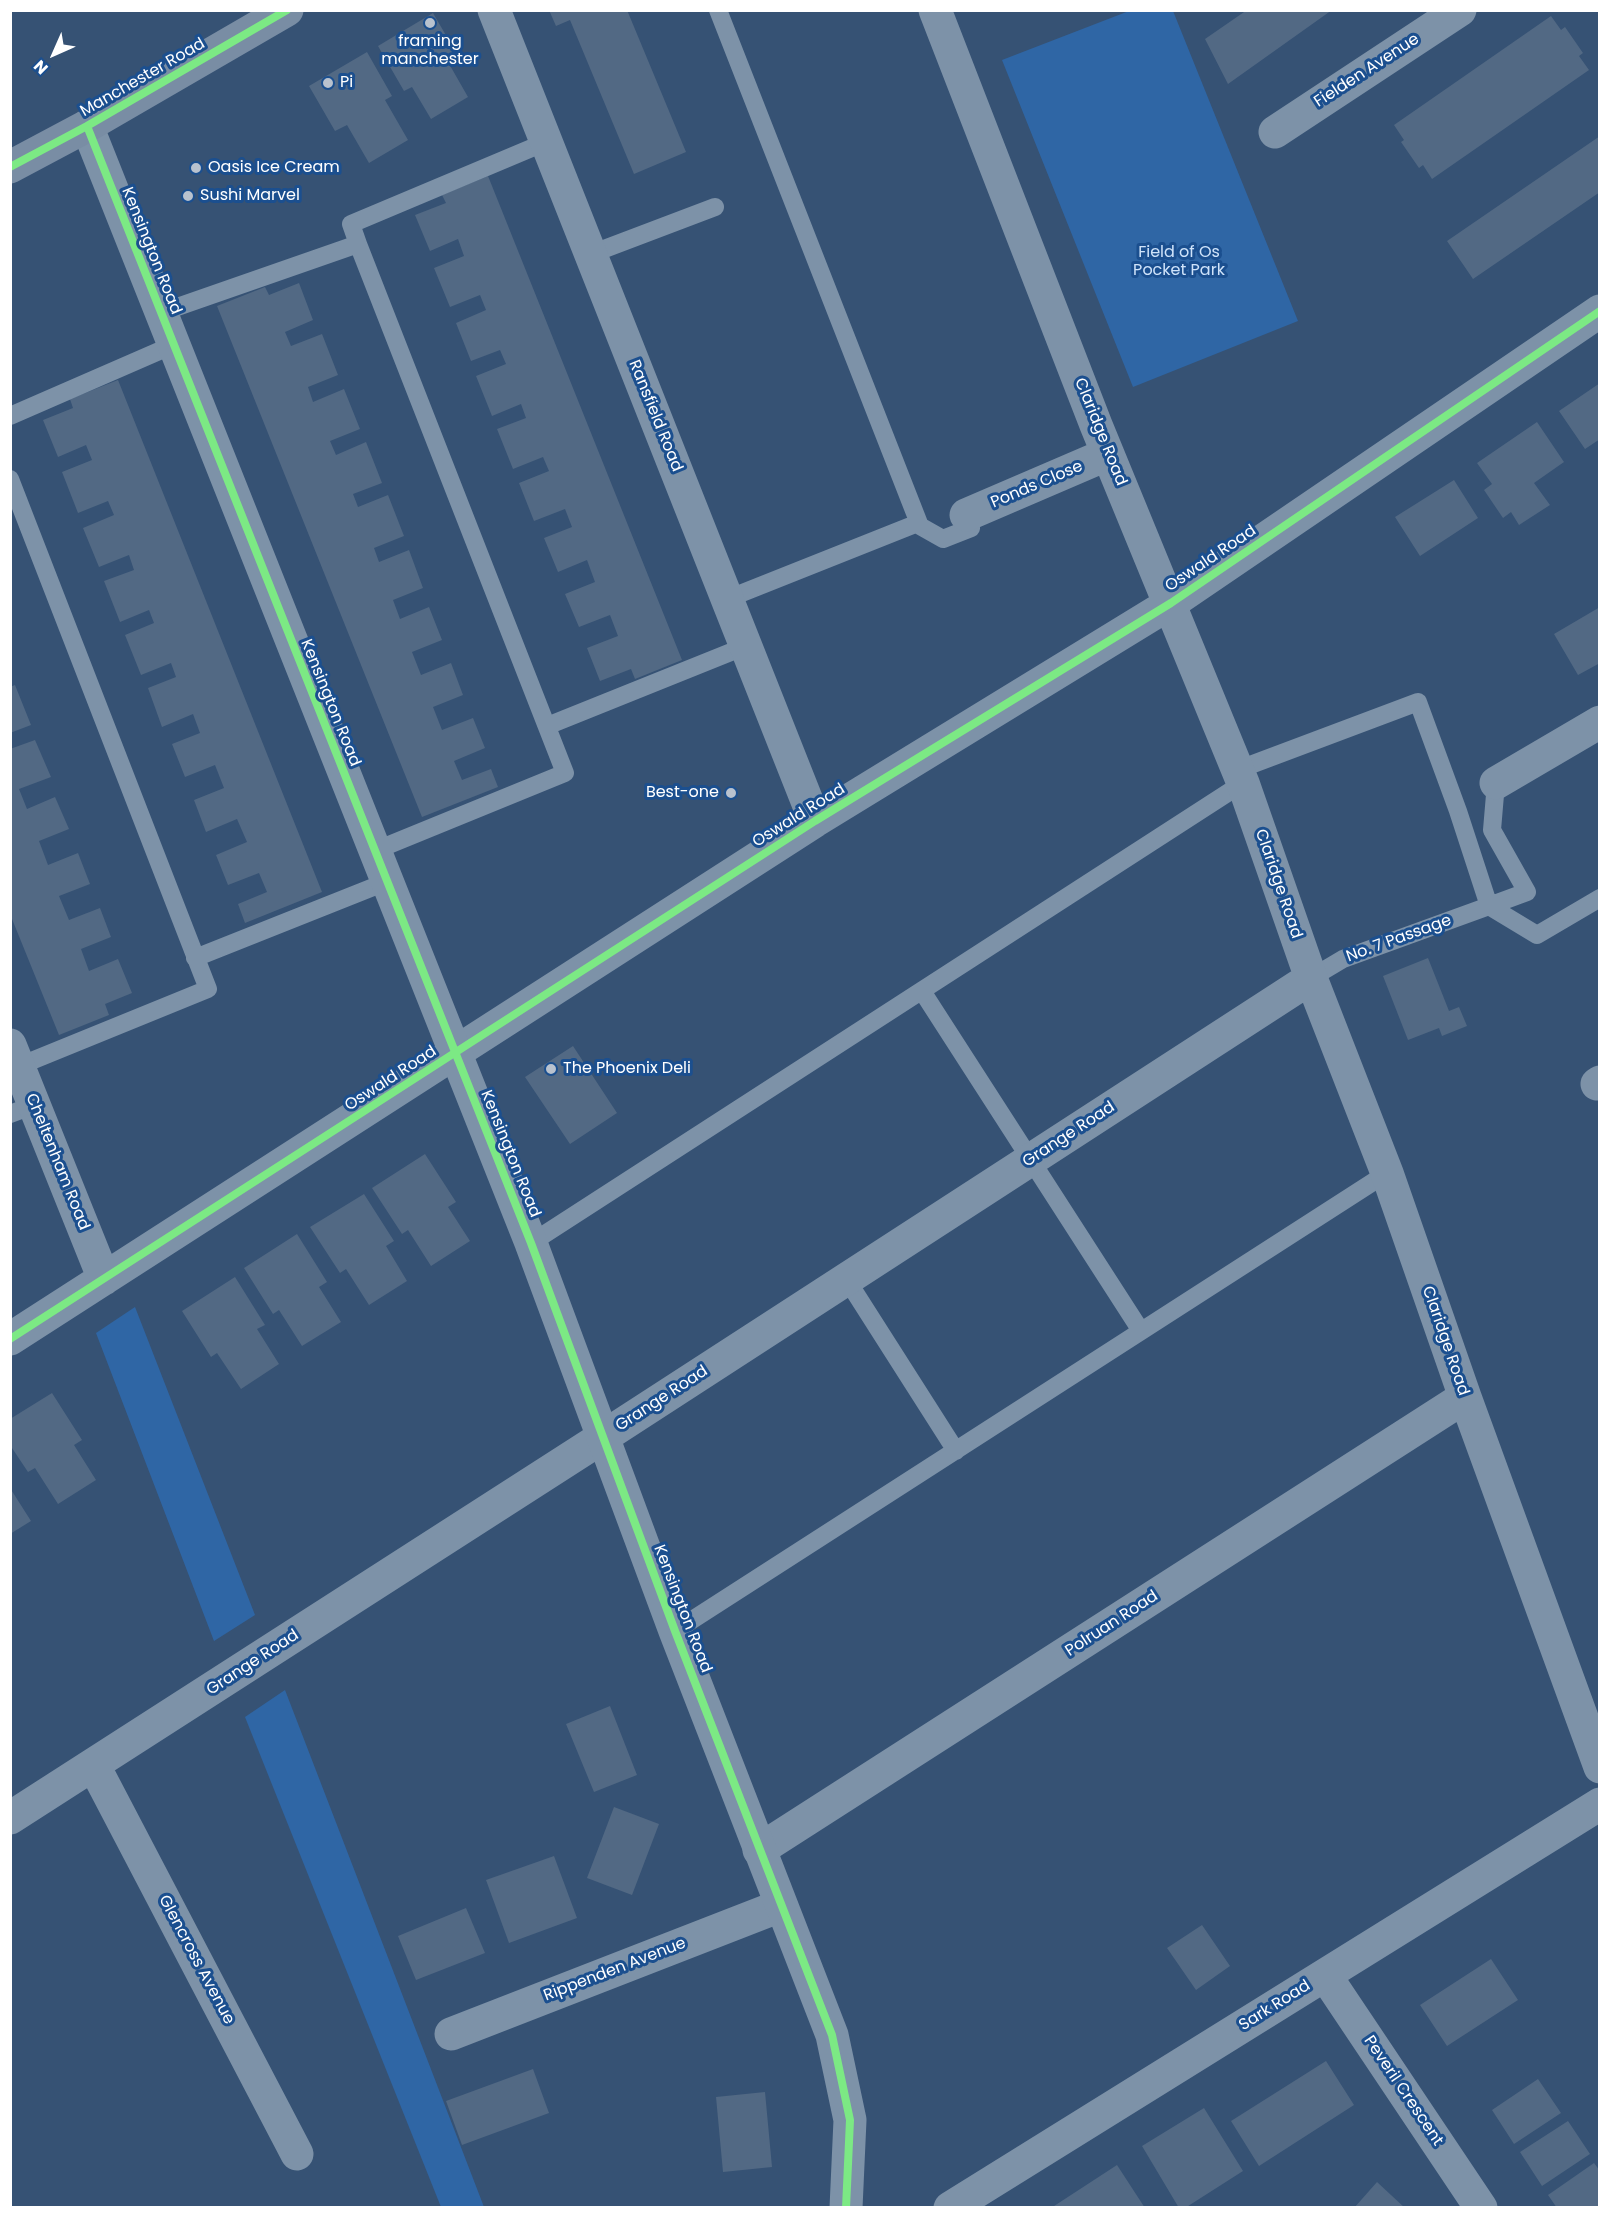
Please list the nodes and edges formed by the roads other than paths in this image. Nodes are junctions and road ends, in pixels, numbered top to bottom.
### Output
1 (287, 10) edge
2 (494, 10) edge
3 (718, 10) edge
4 (935, 10) edge
5 (1460, 10) edge
6 (87, 126) junction
7 (1275, 132) dead end
8 (546, 142) junction
9 (10, 167) edge
10 (715, 207) dead end
11 (358, 244) junction
12 (591, 254) junction
13 (1599, 312) edge
14 (160, 313) junction
15 (173, 345) junction
16 (10, 416) edge
17 (1108, 454) junction
18 (10, 479) edge
19 (966, 515) joint
20 (918, 523) junction
21 (727, 599) junction
22 (1171, 603) junction
23 (746, 646) junction
24 (1599, 722) edge
25 (547, 726) junction
26 (1240, 777) junction
27 (1496, 783) joint
28 (815, 821) junction
29 (374, 851) junction
30 (386, 882) junction
31 (1599, 898) edge
32 (1489, 906) junction
33 (195, 958) junction
34 (1311, 978) junction
35 (922, 991) junction
36 (455, 1054) junction
37 (15, 1055) edge
38 (22, 1110) edge
39 (1031, 1160) junction
40 (1387, 1173) junction
41 (531, 1243) junction
42 (104, 1279) junction
43 (847, 1280) junction
44 (1141, 1331) junction
45 (10, 1339) edge
46 (1465, 1397) junction
47 (603, 1437) junction
48 (956, 1451) junction
49 (675, 1631) junction
50 (94, 1766) junction
51 (1599, 1767) edge
52 (1599, 1804) edge
53 (10, 1818) edge
54 (759, 1850) junction
55 (780, 1906) junction
56 (1325, 1975) junction
57 (451, 2034) dead end
58 (297, 2154) dead end
59 (846, 2208) edge
60 (950, 2208) edge
61 (1481, 2208) edge

1 - 6 main road, Manchester Road
2 - 8 street, Ransfield Road
3 - 20 lane
4 - 17 street, Claridge Road
5 - 7 street, Fielden Avenue
6 - 9 main road, Manchester Road
6 - 14 street, Kensington Road
8 - 11 lane
8 - 12 street, Ransfield Road
10 - 12 lane
11 - 14 lane
11 - 25 lane
12 - 21 street, Ransfield Road
13 - 22 street, Oswald Road
14 - 15 street, Kensington Road
15 - 16 lane
15 - 29 street, Kensington Road
17 - 19 street, Ponds Close
17 - 22 street, Claridge Road
18 - 33 lane
19 - 20 lane
20 - 21 lane
21 - 23 street, Ransfield Road
22 - 26 street, Claridge Road
22 - 28 street, Oswald Road
23 - 25 lane
23 - 28 street, Ransfield Road
24 - 27 street
25 - 29 lane
26 - 32 lane
26 - 34 street, Claridge Road
26 - 35 lane
27 - 32 lane, No. 7 Passage
28 - 36 street, Oswald Road
29 - 30 street, Kensington Road
30 - 33 lane
30 - 36 street, Kensington Road
31 - 32 lane
32 - 34 lane, No. 7 Passage
33 - 37 lane
34 - 39 street, Grange Road
34 - 40 street, Claridge Road
35 - 39 lane
35 - 41 lane
36 - 41 street, Kensington Road
36 - 42 street, Oswald Road
37 - 38 street, Cheltenham Road
38 - 42 street, Cheltenham Road
39 - 43 street, Grange Road
39 - 44 lane
40 - 44 lane
40 - 46 street, Claridge Road
41 - 47 street, Kensington Road
42 - 45 street, Oswald Road
43 - 47 street, Grange Road
43 - 48 lane
44 - 48 lane
46 - 51 street, Claridge Road
46 - 54 street, Polruan Road
47 - 49 street, Kensington Road
47 - 50 street, Grange Road
48 - 49 lane
49 - 54 street, Kensington Road
50 - 53 street, Grange Road
50 - 58 street, Glencross Avenue
52 - 56 street, Sark Road
54 - 55 street, Kensington Road
55 - 57 street, Rippenden Avenue
55 - 59 street, Kensington Road
56 - 60 street, Sark Road
56 - 61 street, Peveril Crescent

